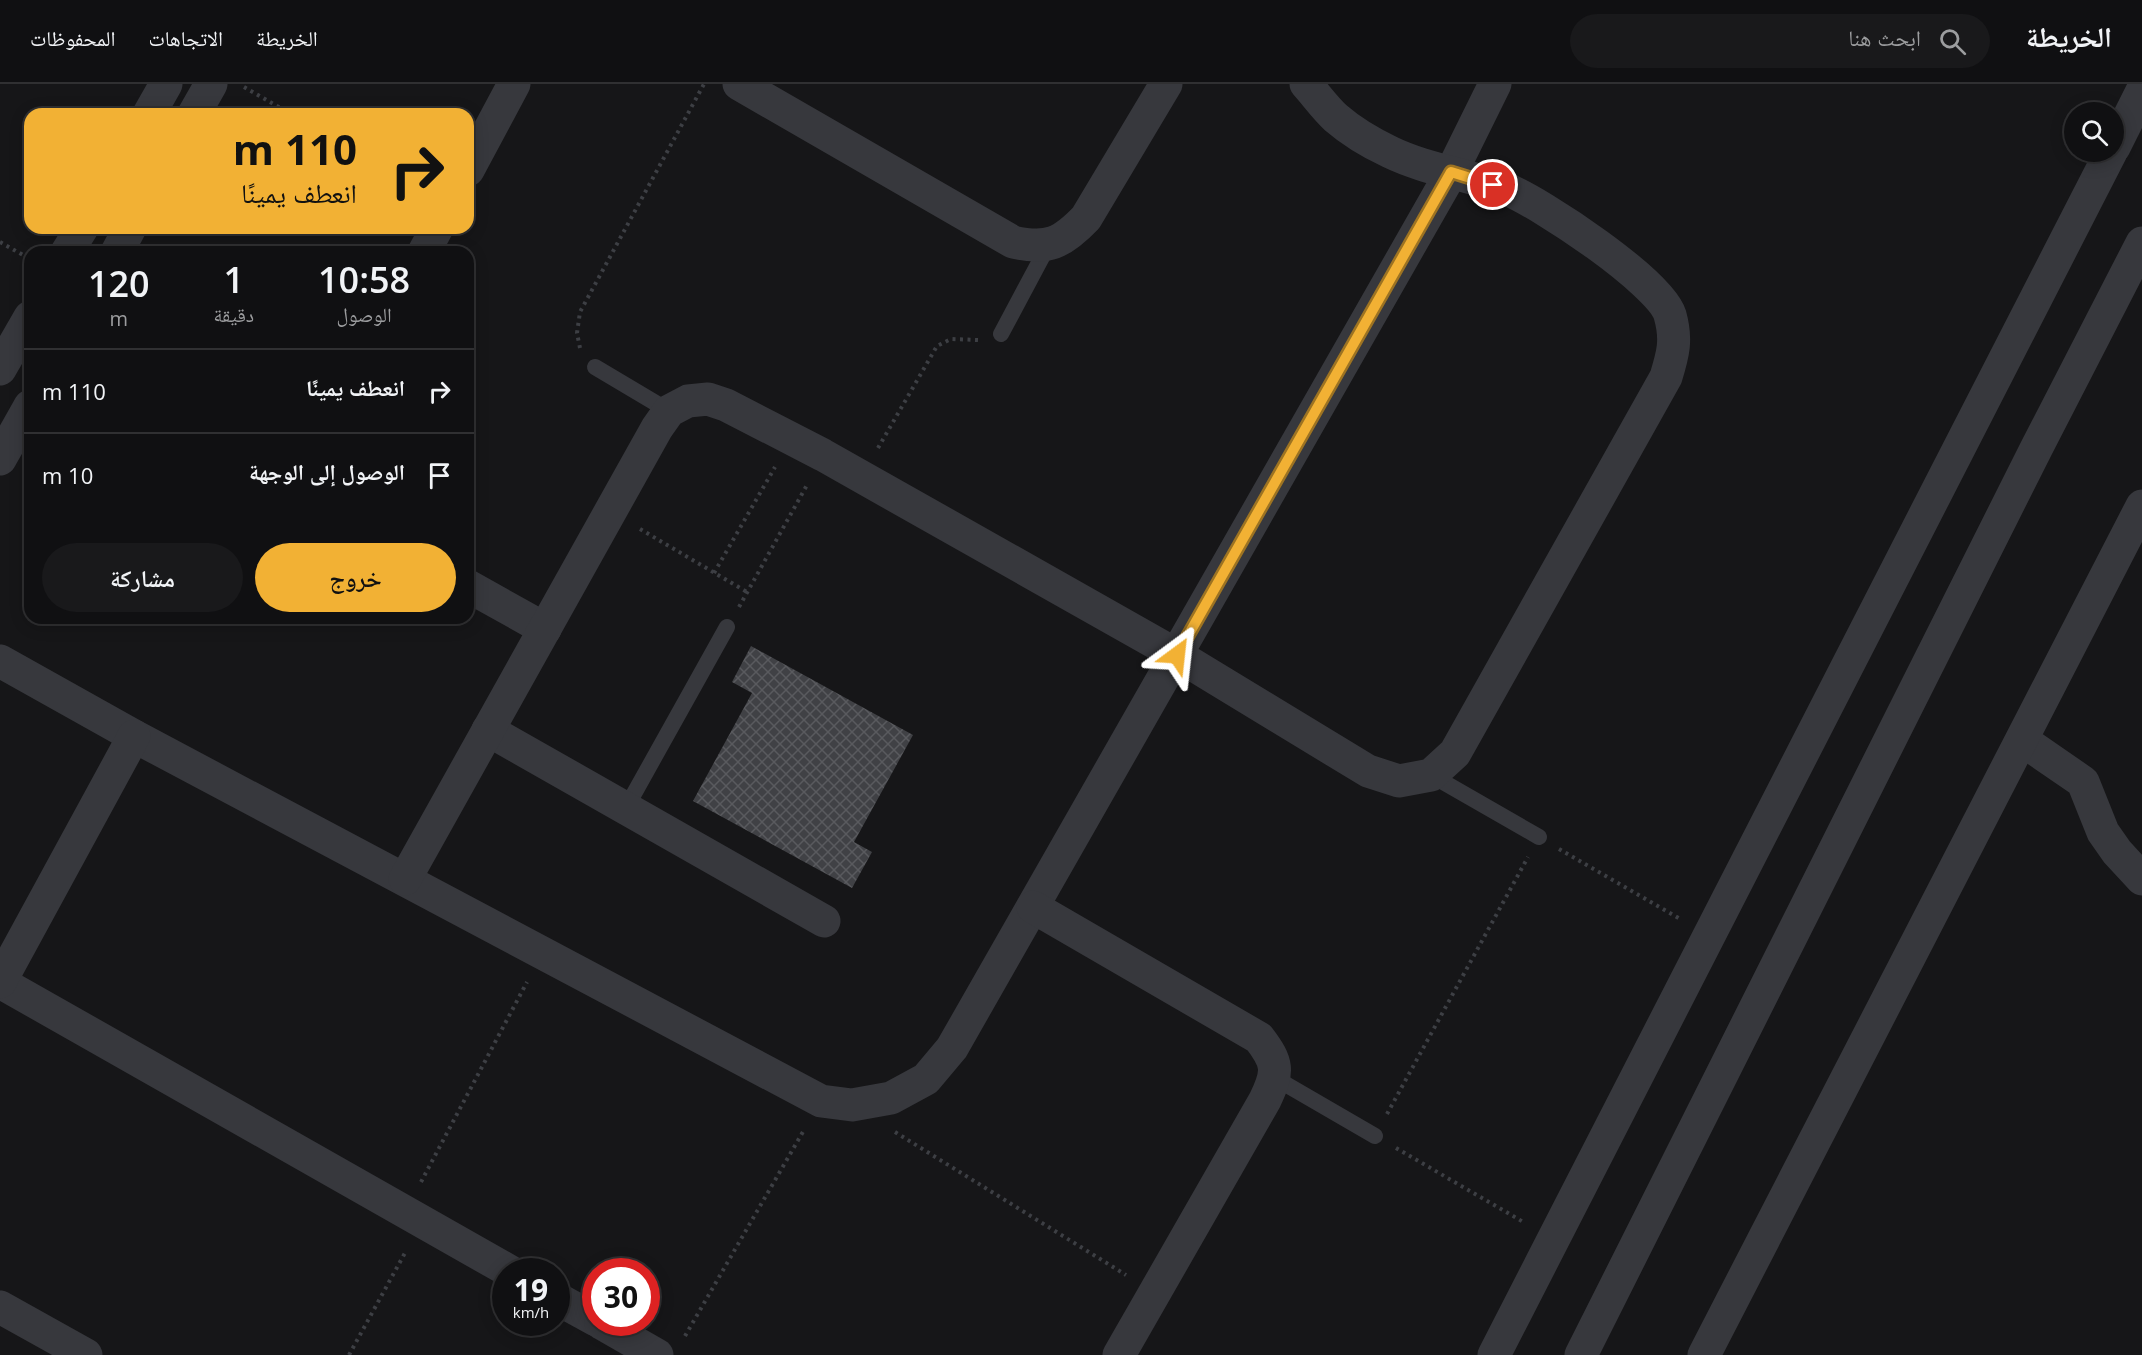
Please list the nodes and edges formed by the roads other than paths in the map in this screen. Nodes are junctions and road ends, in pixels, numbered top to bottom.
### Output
1 (166, 84) edge
2 (211, 84) edge
3 (514, 84) edge
4 (739, 84) edge
5 (1166, 84) edge
6 (1306, 84) edge
7 (1495, 84) edge
8 (2142, 91) edge
9 (152, 108) edge
10 (197, 108) edge
11 (2124, 127) edge
12 (474, 159) edge
13 (2106, 162) edge
14 (1451, 172) junction
15 (2142, 243) edge
16 (1049, 244) junction
17 (24, 327) edge
18 (1001, 334) road end
19 (595, 367) road end
20 (0, 369) edge
21 (669, 411) junction
22 (24, 417) edge
23 (0, 459) edge
24 (2142, 506) edge
25 (474, 589) edge
26 (727, 627) road end
27 (545, 629) junction
28 (1177, 655) junction
29 (0, 661) edge
30 (488, 730) junction
31 (134, 736) junction
32 (2022, 741) junction
33 (1431, 774) junction
34 (626, 808) junction
35 (1539, 837) road end
36 (405, 879) junction
37 (2142, 879) edge
38 (1033, 907) junction
39 (824, 921) dead end
40 (0, 982) edge
41 (1275, 1078) junction
42 (1375, 1136) road end
43 (492, 1261) edge
44 (0, 1307) edge
45 (634, 1336) edge
46 (669, 1350) edge
47 (86, 1355) edge
48 (1119, 1355) edge
49 (1494, 1355) edge
50 (1581, 1355) edge
51 (1704, 1355) edge

1 - 9 street
2 - 10 street
3 - 12 street
4 - 16 street
5 - 16 street
6 - 14 street
7 - 14 street
8 - 11 street
13 - 49 street
14 - 28 street
14 - 33 street
15 - 50 street
16 - 18 lane
17 - 20 street
19 - 21 lane
21 - 27 street
21 - 28 street
22 - 23 street
24 - 32 street
25 - 27 street
26 - 34 lane
27 - 30 street
28 - 33 street
28 - 38 street
29 - 31 street
30 - 34 street
30 - 36 street
31 - 36 street
31 - 40 street
32 - 37 street
32 - 51 street
33 - 35 lane
34 - 39 street
36 - 38 street
38 - 41 street
40 - 43 street
41 - 42 lane
41 - 48 street
44 - 47 street
45 - 46 street

